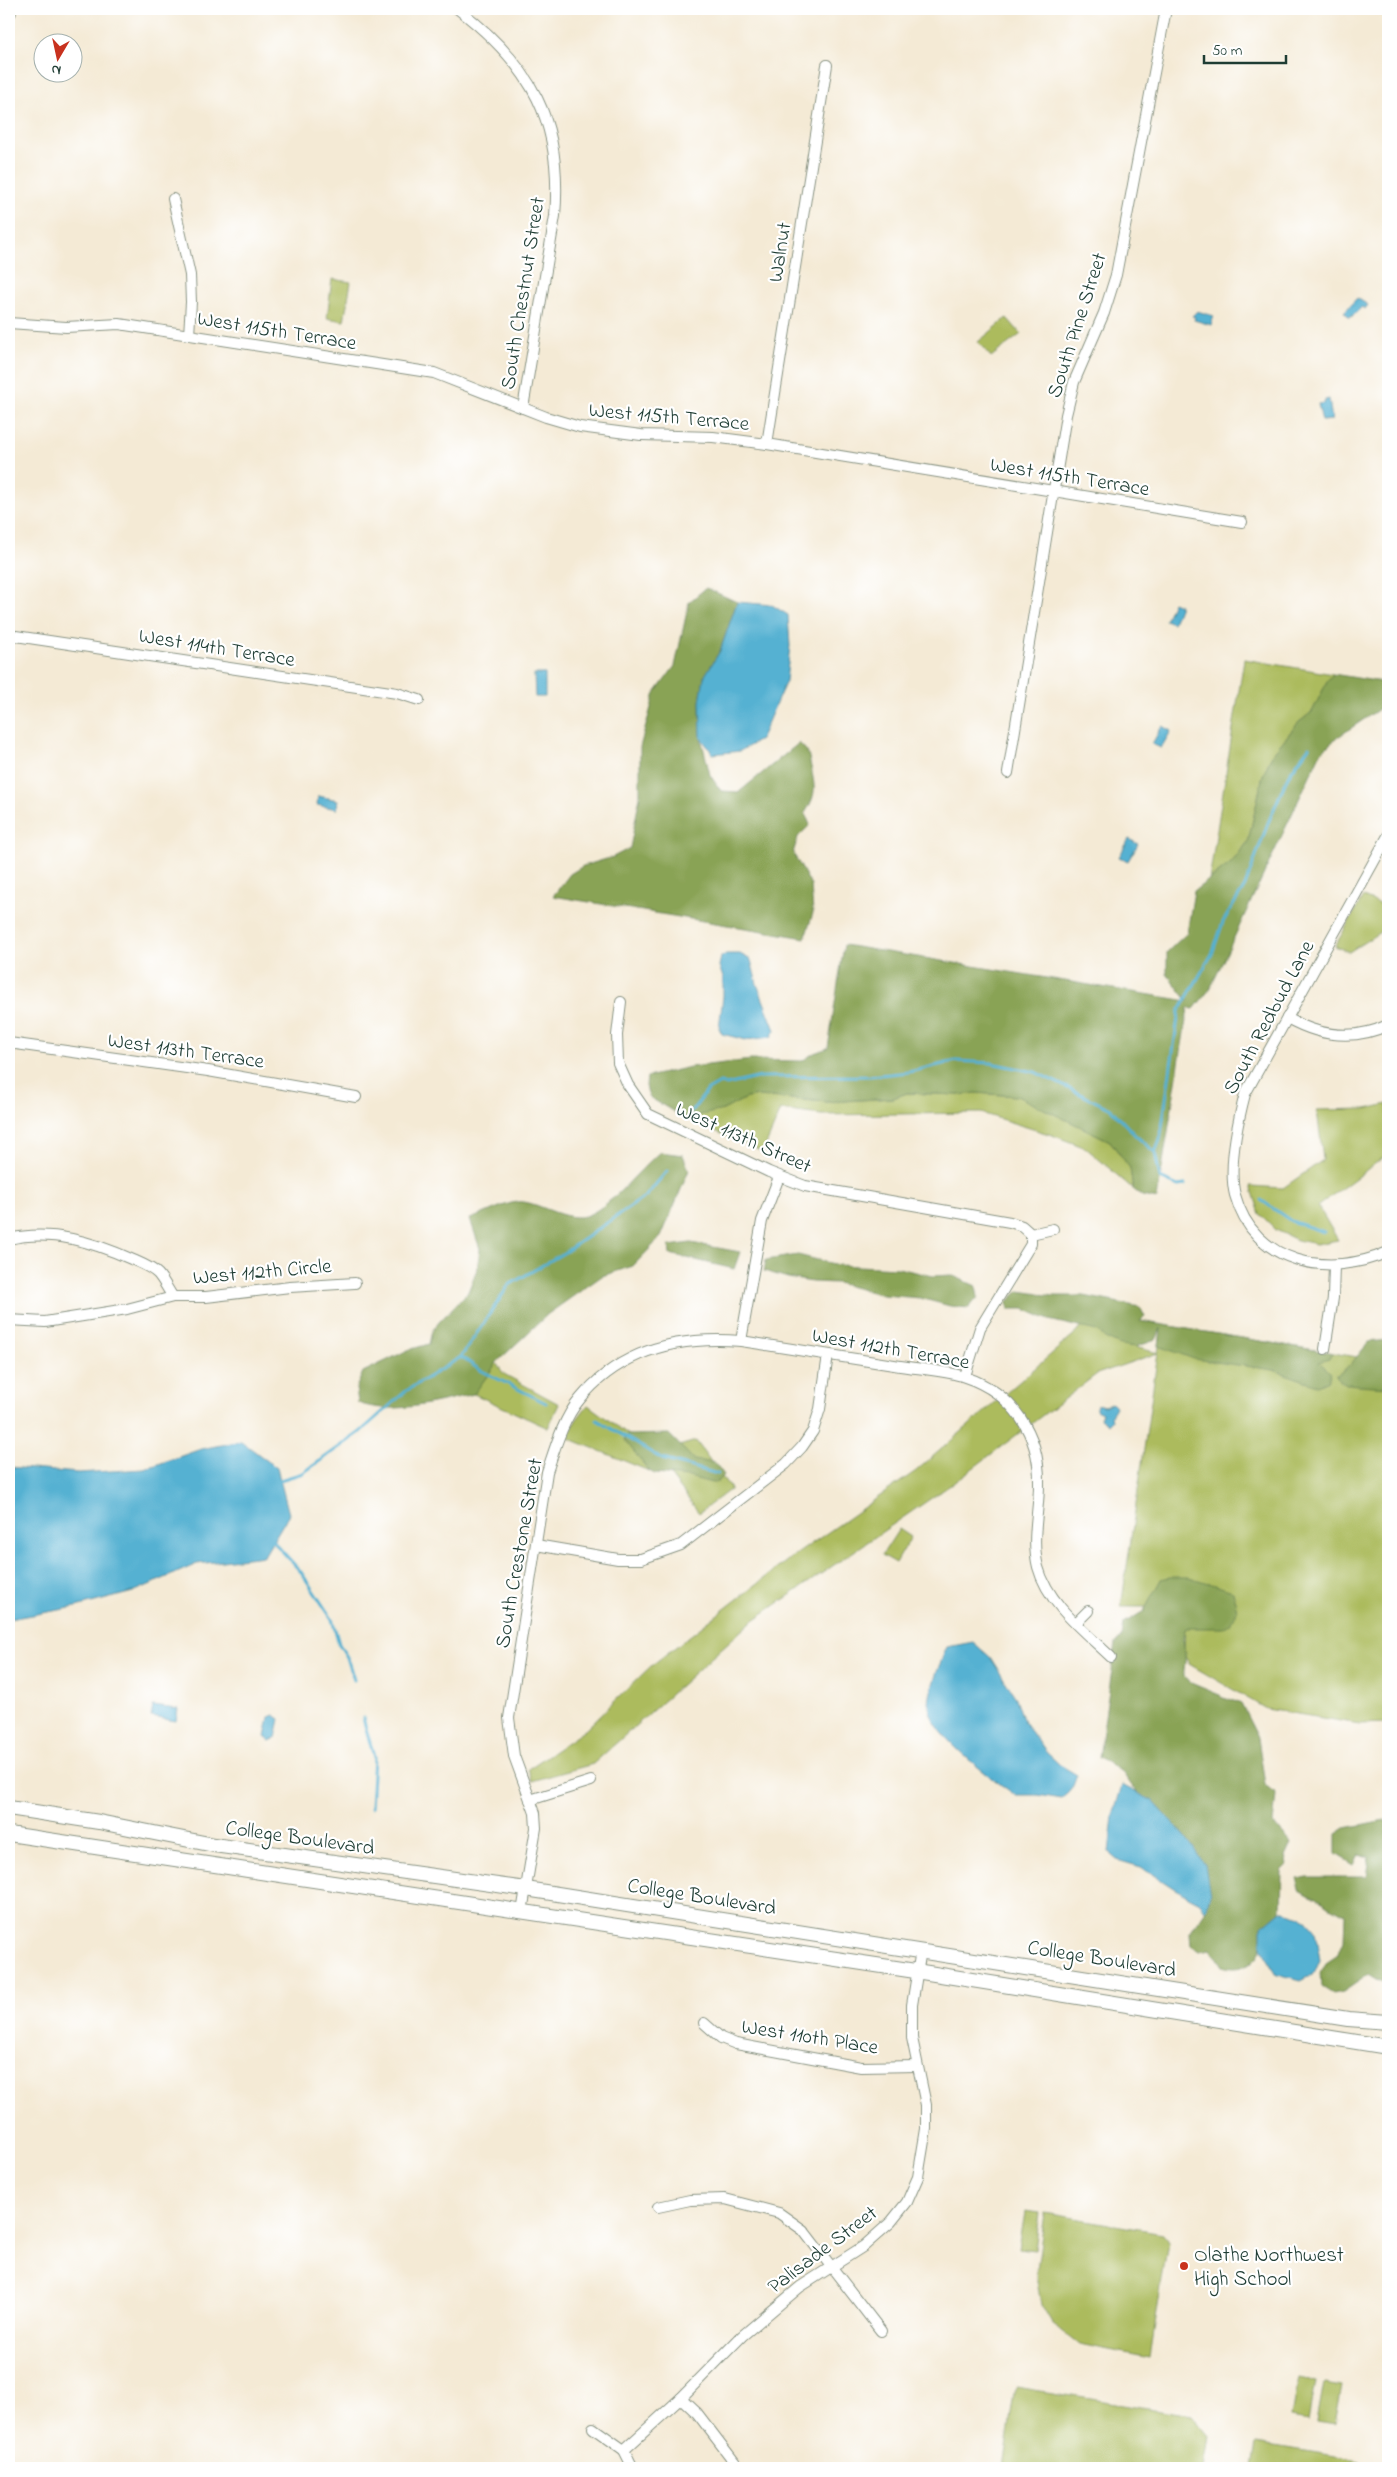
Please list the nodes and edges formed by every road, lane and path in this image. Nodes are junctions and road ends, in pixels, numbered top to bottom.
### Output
1 (458, 9) edge
2 (1166, 9) edge
3 (827, 65) dead end
4 (173, 198) dead end
5 (9, 323) edge
6 (189, 335) junction
7 (523, 408) junction
8 (767, 444) junction
9 (1053, 492) junction
10 (1242, 522) dead end
11 (9, 635) edge
12 (418, 700) dead end
13 (1008, 773) dead end
14 (1388, 836) edge
15 (621, 1002) dead end
16 (1287, 1018) junction
17 (1388, 1025) edge
18 (9, 1043) edge
19 (356, 1097) dead end
20 (779, 1177) junction
21 (1053, 1230) dead end
22 (1031, 1234) junction
23 (9, 1239) edge
24 (1388, 1252) edge
25 (1334, 1265) junction
26 (355, 1283) dead end
27 (173, 1297) junction
28 (9, 1320) edge
29 (741, 1341) junction
30 (1325, 1349) dead end
31 (828, 1355) junction
32 (964, 1376) junction
33 (536, 1546) junction
34 (1088, 1610) dead end
35 (1076, 1623) junction
36 (1111, 1657) dead end
37 (591, 1781) dead end
38 (530, 1800) junction
39 (9, 1808) edge
40 (9, 1834) edge
41 (526, 1889) junction
42 (522, 1912) junction
43 (921, 1950) junction
44 (918, 1972) junction
45 (1388, 2022) edge
46 (704, 2023) dead end
47 (1388, 2047) edge
48 (916, 2066) junction
49 (658, 2207) dead end
50 (831, 2266) junction
51 (881, 2331) dead end
52 (681, 2398) junction
53 (593, 2428) dead end
54 (624, 2450) junction
55 (633, 2468) edge
56 (739, 2468) edge

1 - 7 street, South Chestnut Street
2 - 9 street, South Pine Street
3 - 8 street, Walnut
4 - 6 street
5 - 6 street, West 115th Terrace
6 - 7 street, West 115th Terrace
7 - 8 street, West 115th Terrace
8 - 9 street, West 115th Terrace
9 - 10 street, West 115th Terrace
9 - 13 street, South Pine Street
11 - 12 street, West 114th Terrace
14 - 16 street, South Redbud Lane
15 - 20 street, West 113th Street
16 - 17 street
16 - 25 street, South Redbud Lane
18 - 19 street, West 113th Terrace
20 - 22 street, West 113th Street
20 - 29 street
21 - 22 street
22 - 32 street
23 - 27 street, West 112th Circle
24 - 25 street, South Redbud Lane
25 - 30 street
26 - 27 street, West 112th Circle
27 - 28 street, West 112th Circle
29 - 31 street, West 112th Terrace
29 - 33 street, South Crestone Street
31 - 32 street, West 112th Terrace
31 - 33 street
32 - 35 street, West 112th Terrace
33 - 38 street, South Crestone Street
34 - 35 street
35 - 36 street, West 112th Terrace
37 - 38 street
38 - 41 street, South Crestone Street
39 - 41 main road, College Boulevard
40 - 42 main road, College Boulevard
41 - 42 street, South Crestone Street
41 - 43 main road, College Boulevard
42 - 44 main road, College Boulevard
43 - 44 street, Palisade Street
43 - 45 main road, College Boulevard
44 - 47 main road, College Boulevard
44 - 48 street, Palisade Street
46 - 48 street, West 110th Place
48 - 50 street, Palisade Street
49 - 50 street
50 - 51 street
50 - 52 street, Palisade Street
52 - 54 street, Palisade Street
52 - 56 street
53 - 54 street
54 - 55 street

